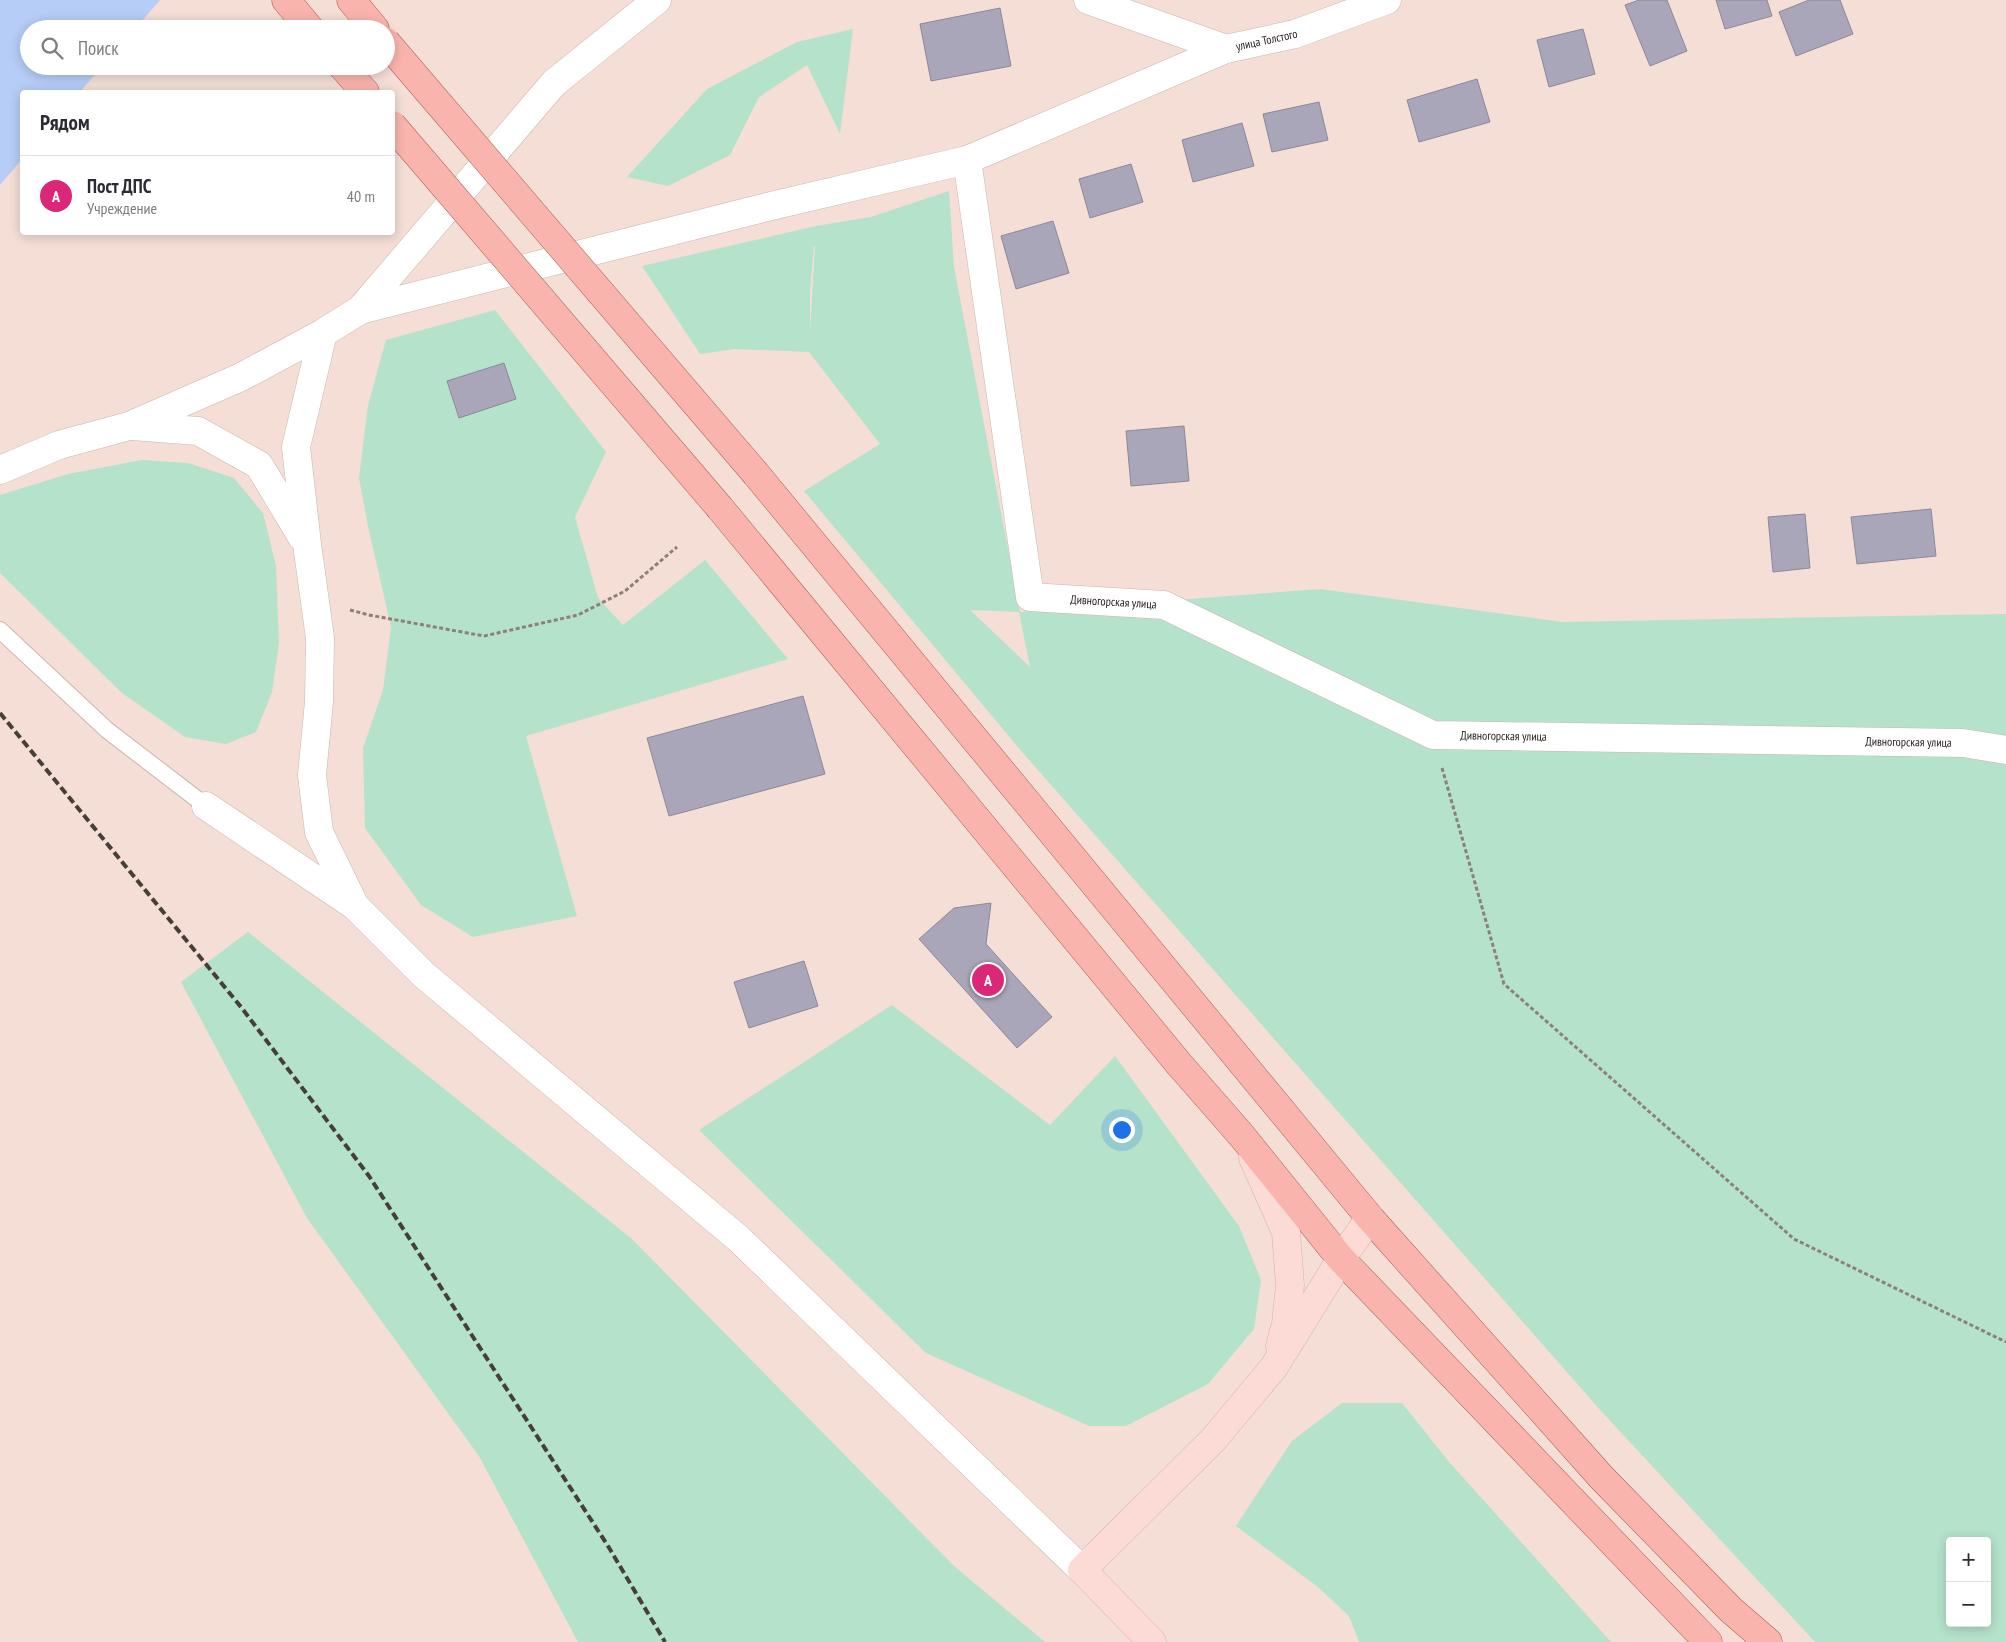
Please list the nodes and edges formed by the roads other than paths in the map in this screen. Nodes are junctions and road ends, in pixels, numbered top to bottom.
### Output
1 (286, 0) edge
2 (351, 0) edge
3 (657, 0) edge
4 (1088, 0) edge
5 (1387, 0) edge
6 (303, 20) edge
7 (368, 20) edge
8 (1226, 49) junction
9 (395, 53) edge
10 (350, 75) edge
11 (363, 90) edge
12 (395, 129) edge
13 (967, 160) junction
14 (360, 310) junction
15 (323, 333) junction
16 (129, 426) junction
17 (0, 470) edge
18 (307, 544) junction
19 (0, 630) edge
20 (2006, 750) edge
21 (206, 806) joint
22 (355, 906) junction
23 (1242, 1136) junction
24 (1370, 1218) junction
25 (1341, 1259) junction
26 (1274, 1367) junction
27 (1082, 1570) junction
28 (1152, 1642) edge
29 (1708, 1642) edge
30 (1768, 1642) edge

1 - 6 main road
2 - 7 main road
3 - 14 street
4 - 8 street, улица Толстого
5 - 8 street, улица Толстого
8 - 13 street
9 - 24 main road, bridge
10 - 11 main road
12 - 23 main road, bridge
13 - 14 street
13 - 20 street, Дивногорская улица
14 - 15 street
15 - 16 street
15 - 18 street
16 - 17 street
16 - 18 street
18 - 22 street
19 - 21 lane
21 - 22 street
22 - 27 street
23 - 25 main road
23 - 26 main road
24 - 25 main road
24 - 30 main road
25 - 26 main road
25 - 29 main road
26 - 27 main road
27 - 28 main road

